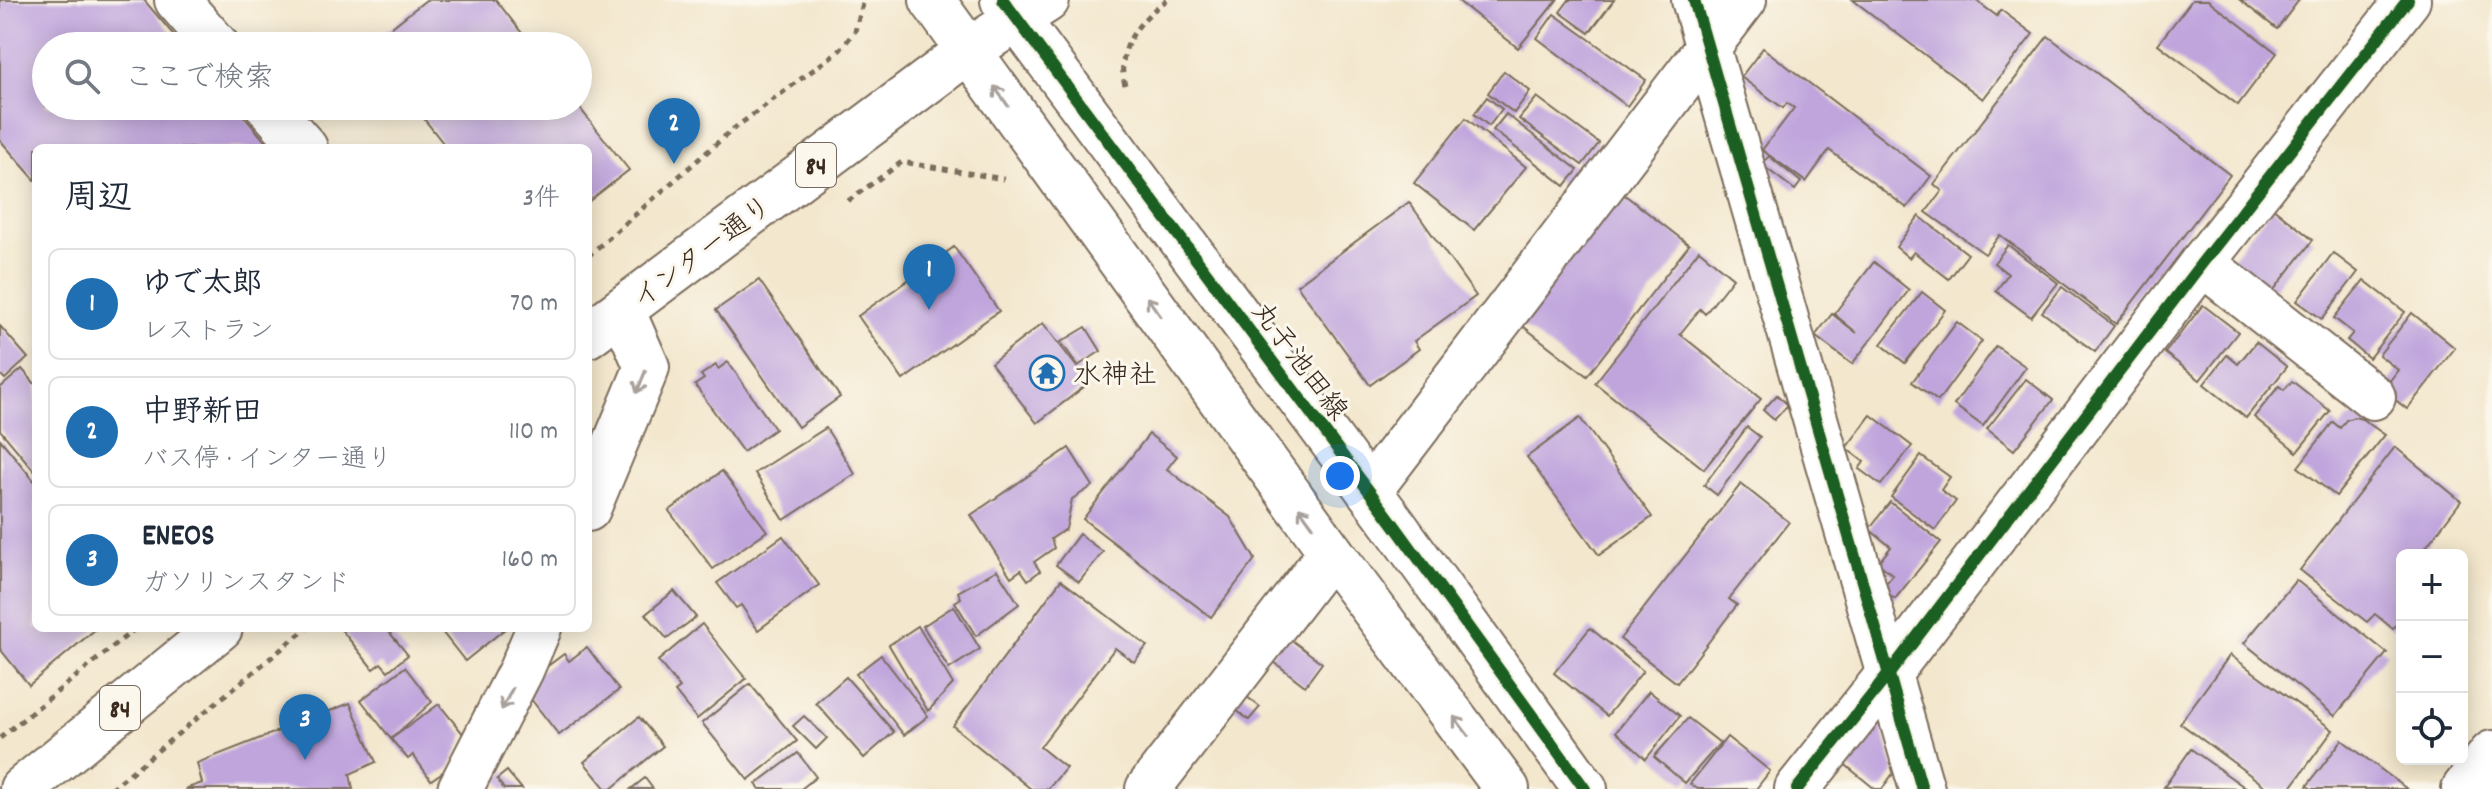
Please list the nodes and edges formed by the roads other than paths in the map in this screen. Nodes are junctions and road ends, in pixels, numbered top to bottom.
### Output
1 (177, 0) edge
2 (932, 0) edge
3 (1694, 0) edge
4 (1744, 0) edge
5 (2408, 0) edge
6 (1023, 7) edge
7 (205, 32) edge
8 (1708, 47) junction
9 (968, 51) junction
10 (280, 120) edge
11 (301, 144) edge
12 (2202, 263) junction
13 (605, 323) edge
14 (2373, 397) dead end
15 (1369, 491) junction
16 (592, 499) edge
17 (1331, 552) junction
18 (215, 632) edge
19 (537, 632) edge
20 (1888, 675) junction
21 (2492, 753) edge
22 (22, 789) edge
23 (460, 789) edge
24 (1148, 789) edge
25 (1507, 789) edge
26 (1585, 789) edge
27 (1797, 789) edge
28 (1922, 789) edge
29 (2464, 789) edge

1 - 7 street
2 - 9 street
3 - 8 street
4 - 8 street
5 - 12 street
6 - 9 street, インター通り / 84
6 - 15 street, 丸子池田線
8 - 15 street
8 - 20 street
9 - 13 street, インター通り / 84
17 -> 9 street
10 - 11 street
12 - 14 street
12 - 20 street
13 -> 16 street
15 - 26 street, 丸子池田線
17 - 24 street
25 -> 17 street
18 - 22 street, 84
19 -> 23 street
20 - 27 street
20 - 28 street
21 - 29 street

